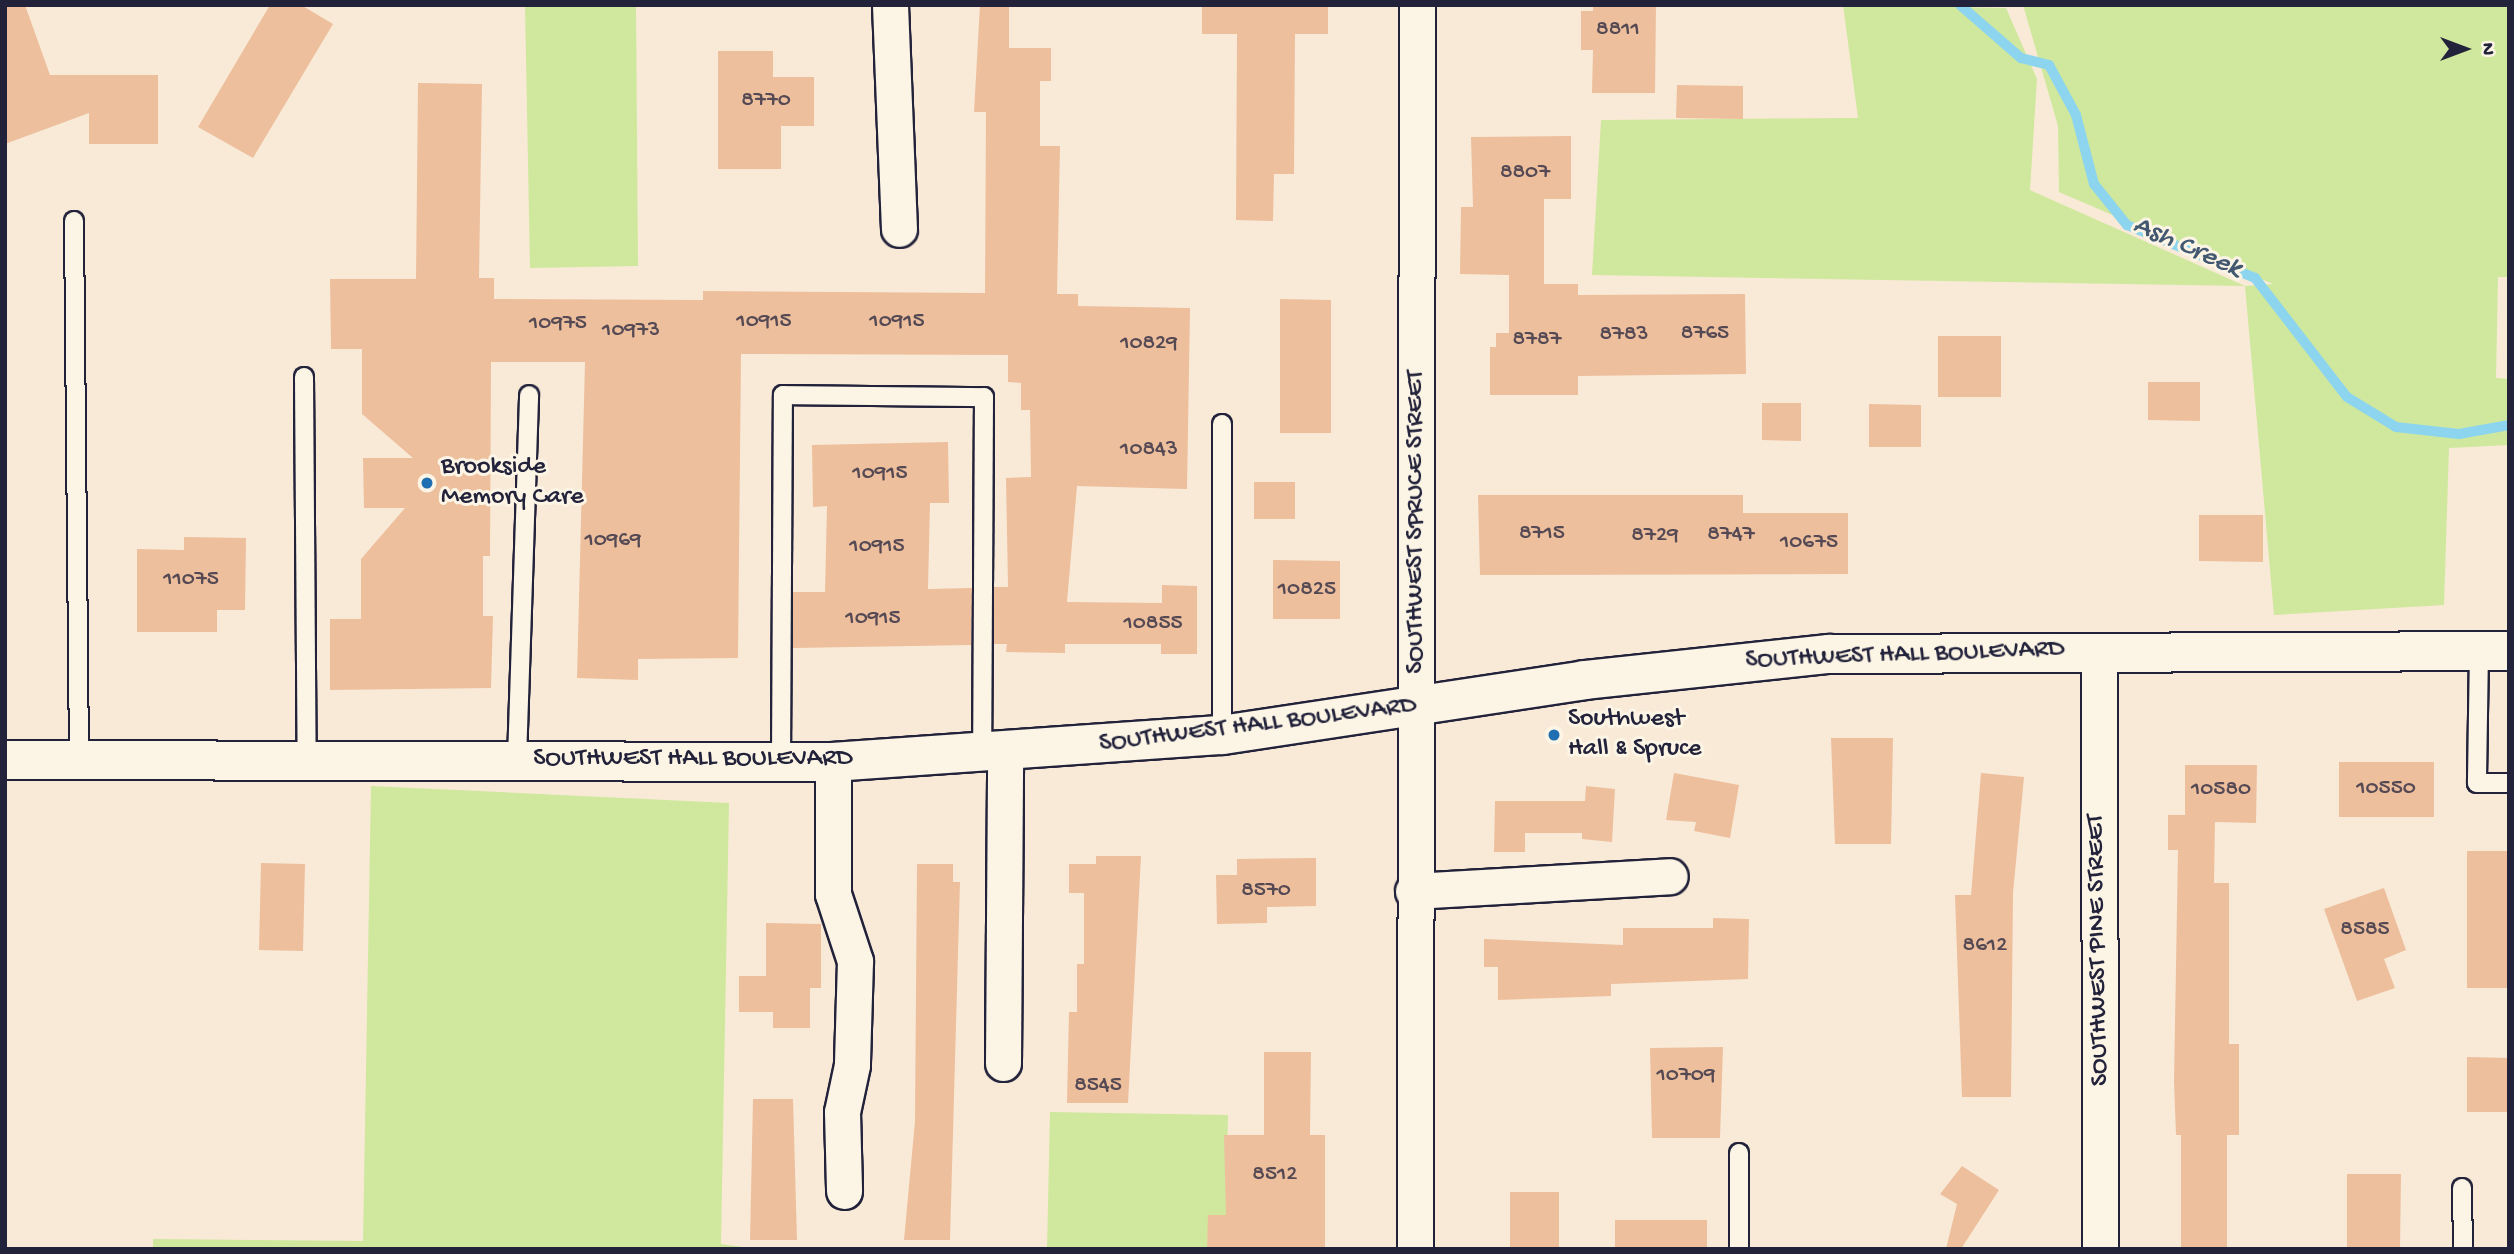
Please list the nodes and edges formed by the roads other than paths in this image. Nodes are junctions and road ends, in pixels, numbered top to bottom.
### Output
1 (890, 5) edge
2 (1417, 5) edge
3 (74, 221) dead end
4 (899, 229) dead end
5 (304, 377) dead end
6 (529, 395) dead end
7 (1222, 424) dead end
8 (2494, 650) edge
9 (2099, 651) junction
10 (1417, 707) junction
11 (1222, 735) junction
12 (993, 753) junction
13 (5, 760) edge
14 (79, 760) junction
15 (517, 760) junction
16 (307, 761) junction
17 (781, 761) junction
18 (833, 762) junction
19 (2509, 783) edge
20 (1670, 876) dead end
21 (1413, 891) junction
22 (1003, 1063) dead end
23 (1739, 1153) dead end
24 (2462, 1188) dead end
25 (844, 1191) dead end
26 (1415, 1249) edge
27 (1739, 1249) edge
28 (2100, 1249) edge
29 (2463, 1249) edge

1 - 4 street
2 - 10 street, SOUTHWEST SPRUCE STREET
3 - 14 lane
5 - 16 lane
6 - 15 lane
7 - 11 lane
8 - 9 main road, SOUTHWEST HALL BOULEVARD
8 - 19 lane
9 - 10 main road, SOUTHWEST HALL BOULEVARD
9 - 28 street, SOUTHWEST PINE STREET
10 - 11 main road, SOUTHWEST HALL BOULEVARD
10 - 21 street, SOUTHWEST SPRUCE STREET
11 - 12 main road, SOUTHWEST HALL BOULEVARD
12 - 17 lane
12 - 18 main road, SOUTHWEST HALL BOULEVARD
12 - 22 street
13 - 14 main road, SOUTHWEST HALL BOULEVARD
14 - 16 main road, SOUTHWEST HALL BOULEVARD
15 - 16 main road, SOUTHWEST HALL BOULEVARD
15 - 17 main road, SOUTHWEST HALL BOULEVARD
17 - 18 main road, SOUTHWEST HALL BOULEVARD
18 - 25 street
20 - 21 street
21 - 26 street, SOUTHWEST SPRUCE STREET
23 - 27 lane
24 - 29 lane

